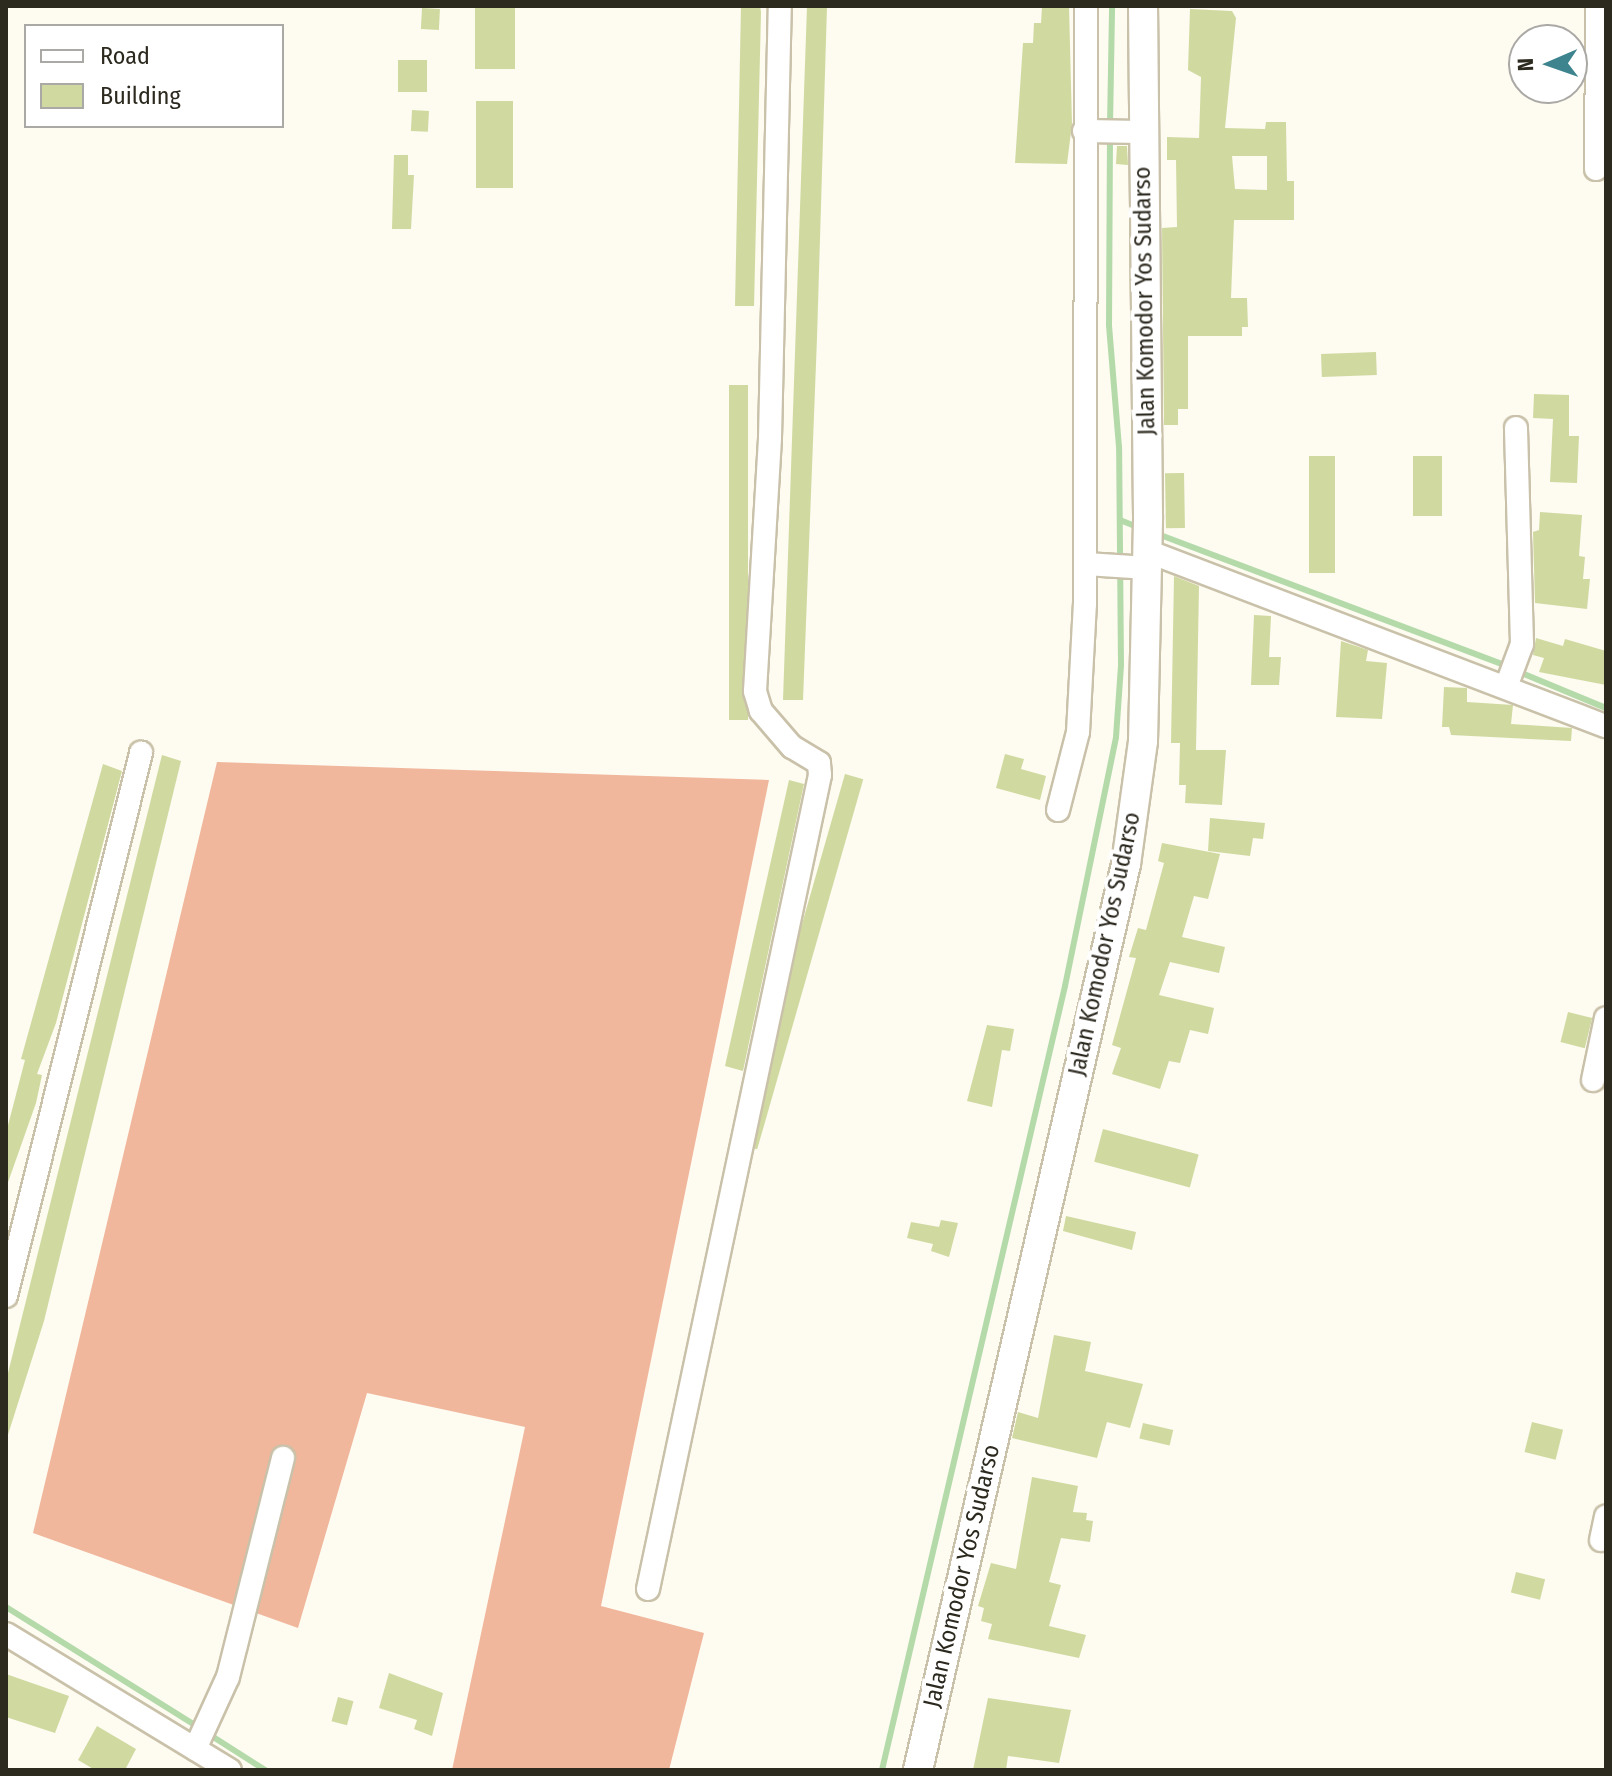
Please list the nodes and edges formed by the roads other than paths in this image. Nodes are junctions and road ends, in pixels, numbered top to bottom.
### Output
1 (780, 6) edge
2 (1086, 6) edge
3 (1143, 6) edge
4 (1597, 6) edge
5 (1088, 131) junction
6 (1132, 132) junction
7 (1596, 169) dead end
8 (1516, 428) dead end
9 (1145, 549) junction
10 (1092, 564) junction
11 (1512, 675) junction
12 (1606, 726) edge
13 (141, 753) dead end
14 (1058, 810) dead end
15 (1606, 1018) edge
16 (1593, 1080) dead end
17 (6, 1296) edge
18 (283, 1458) dead end
19 (1606, 1517) edge
20 (1601, 1540) dead end
21 (648, 1589) dead end
22 (6, 1634) edge
23 (196, 1746) junction
24 (230, 1770) edge
25 (918, 1770) edge

1 - 21 street
2 - 5 street
3 - 6 street, Jalan Komodor Yos Sudarso
4 - 7 street
5 - 6 street
5 - 10 street
6 - 9 street, Jalan Komodor Yos Sudarso
8 - 11 street
9 - 10 street
9 - 11 street
9 - 25 street, Jalan Komodor Yos Sudarso
10 - 14 street
11 - 12 street
13 - 17 street
15 - 16 street
18 - 23 street
19 - 20 street
22 - 23 street
23 - 24 street

